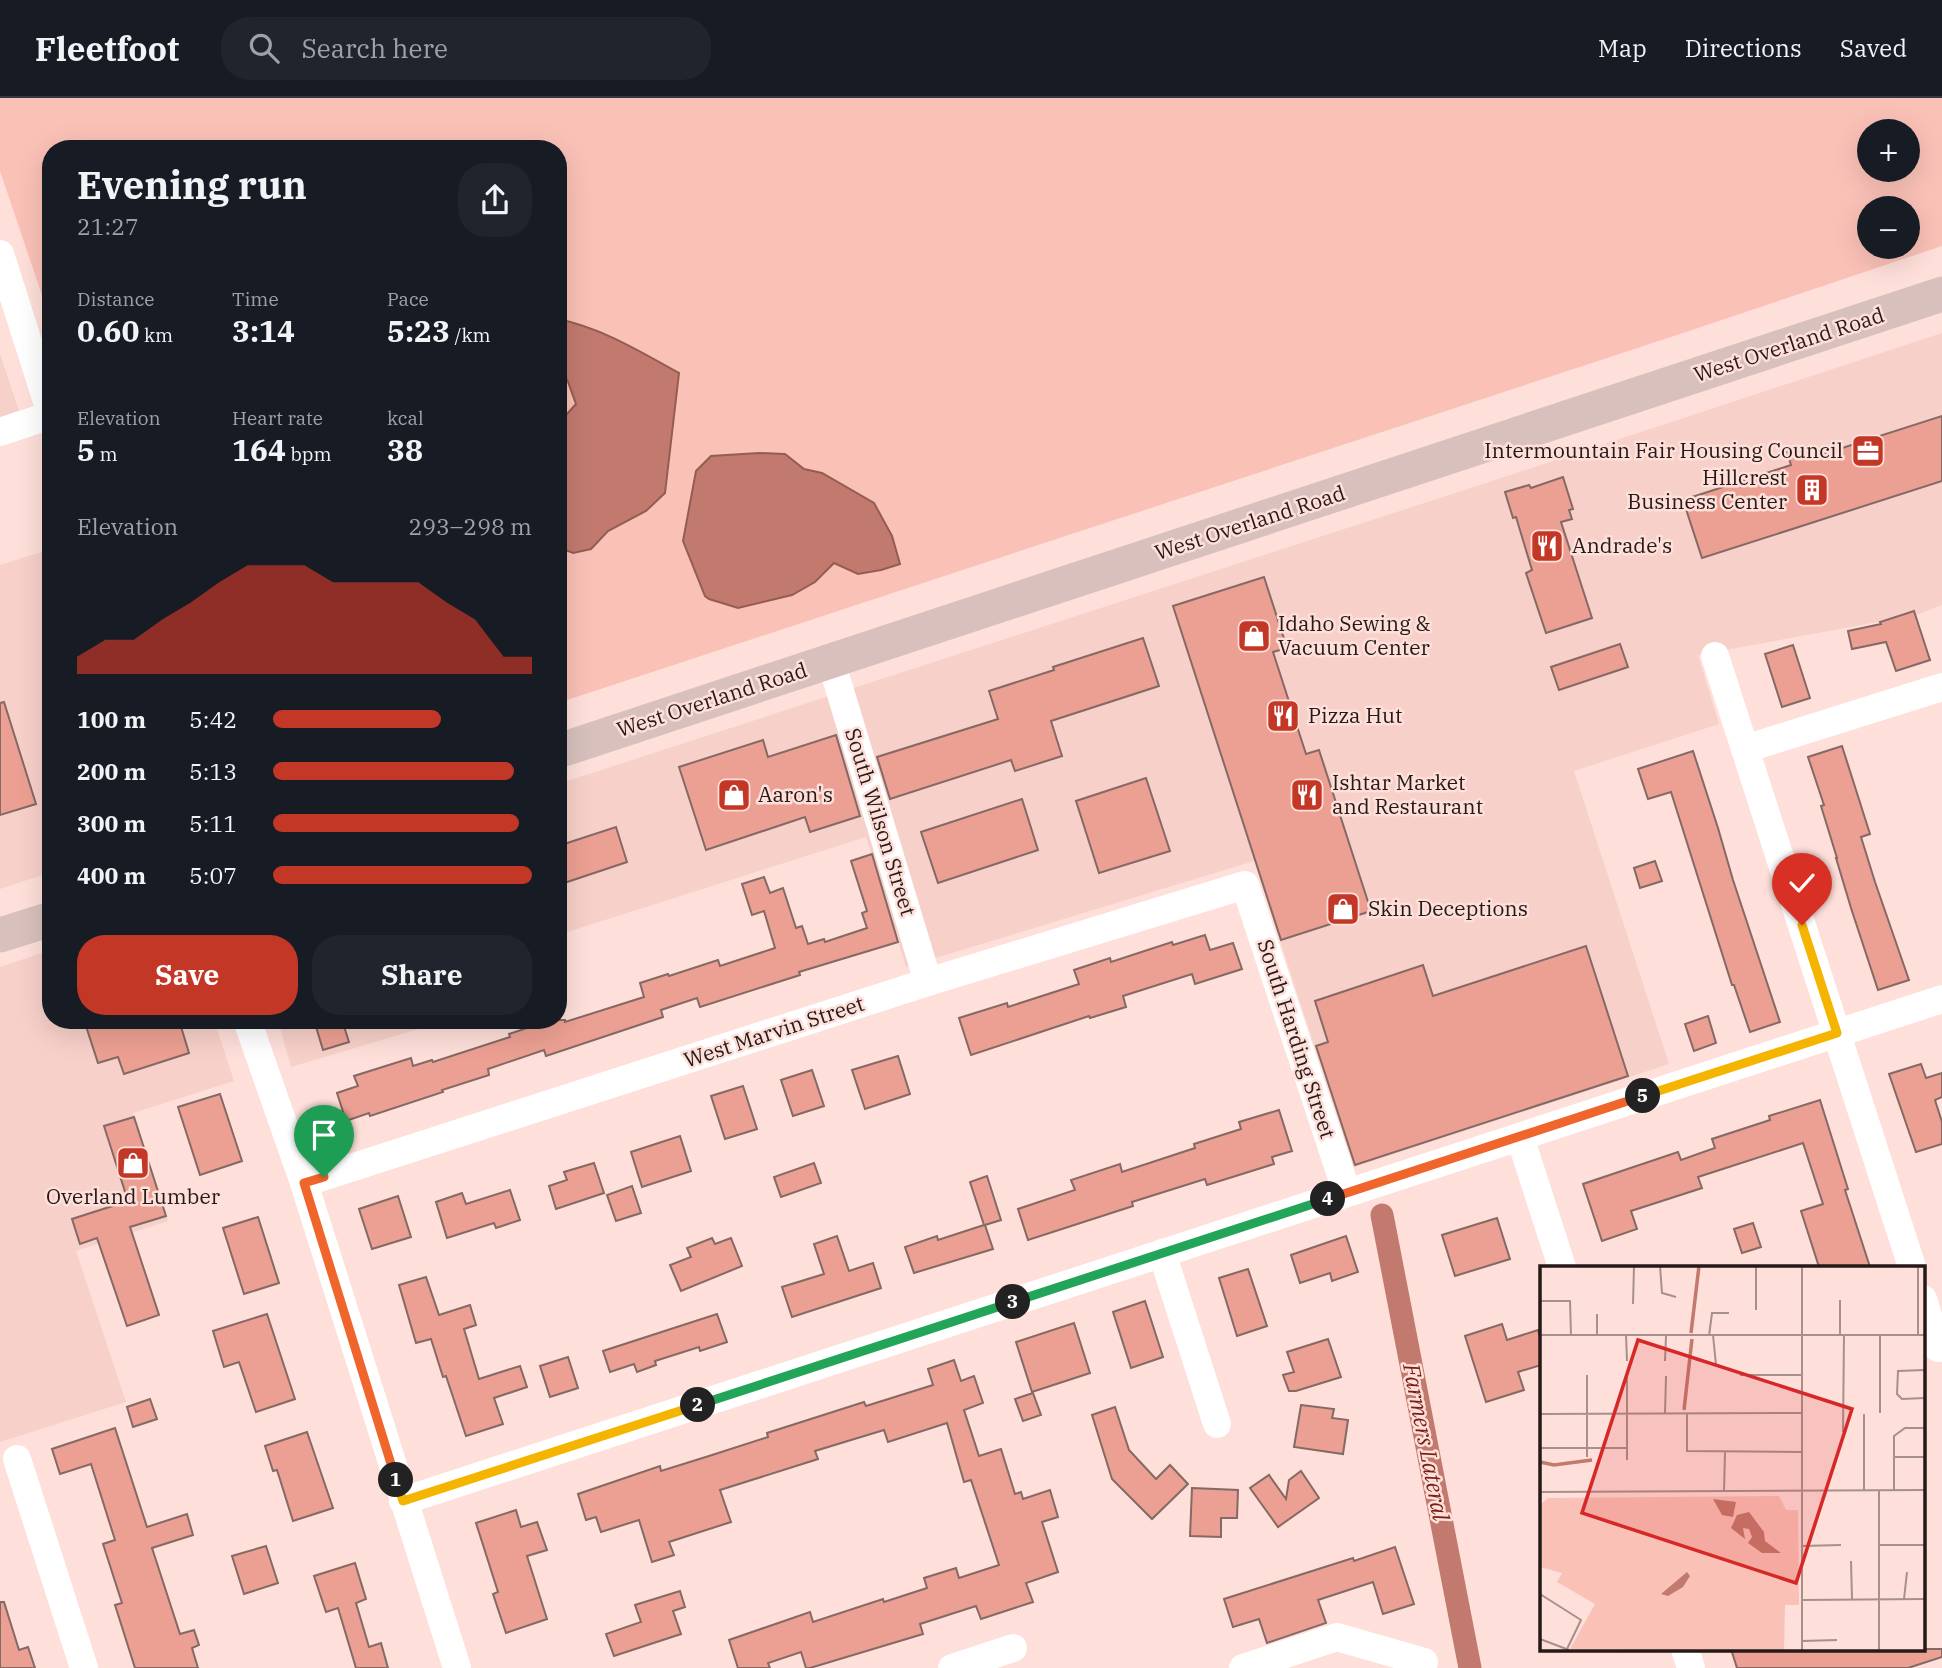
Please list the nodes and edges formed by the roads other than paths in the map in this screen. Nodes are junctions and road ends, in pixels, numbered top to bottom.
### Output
1 (0, 254) edge
2 (1942, 294) edge
3 (42, 387) edge
4 (42, 418) edge
5 (0, 432) edge
6 (1716, 656) dead end
7 (831, 661) junction
8 (1942, 687) edge
9 (567, 748) edge
10 (1745, 749) junction
11 (1245, 885) joint
12 (42, 922) edge
13 (0, 936) edge
14 (928, 982) junction
15 (1942, 999) edge
16 (250, 1029) edge
17 (1837, 1033) junction
18 (1520, 1137) junction
19 (304, 1183) junction
20 (1347, 1193) junction
21 (1162, 1253) junction
22 (1562, 1266) edge
23 (1912, 1266) edge
24 (1924, 1302) edge
25 (1938, 1348) dead end
26 (1217, 1424) dead end
27 (18, 1459) dead end
28 (403, 1501) junction
29 (1013, 1648) dead end
30 (1685, 1650) edge
31 (1424, 1662) dead end
32 (84, 1668) edge
33 (457, 1668) edge
34 (952, 1668) edge
35 (1243, 1668) edge
36 (1691, 1668) edge

1 - 3 street
2 - 7 main road, West Overland Road
4 - 5 street
6 - 10 street
7 - 9 main road, West Overland Road
7 - 14 street, South Wilson Street
8 - 10 street
10 - 17 street
11 - 14 street, West Marvin Street
11 - 20 street, South Harding Street
12 - 13 main road
14 - 19 street, West Marvin Street
15 - 17 street
16 - 19 street
17 - 18 street
17 - 23 street
18 - 20 street
18 - 22 street
19 - 28 street
20 - 21 street
21 - 26 street
21 - 28 street
24 - 25 street
27 - 32 street
28 - 33 street
29 - 34 street
30 - 36 street
31 - 35 street

